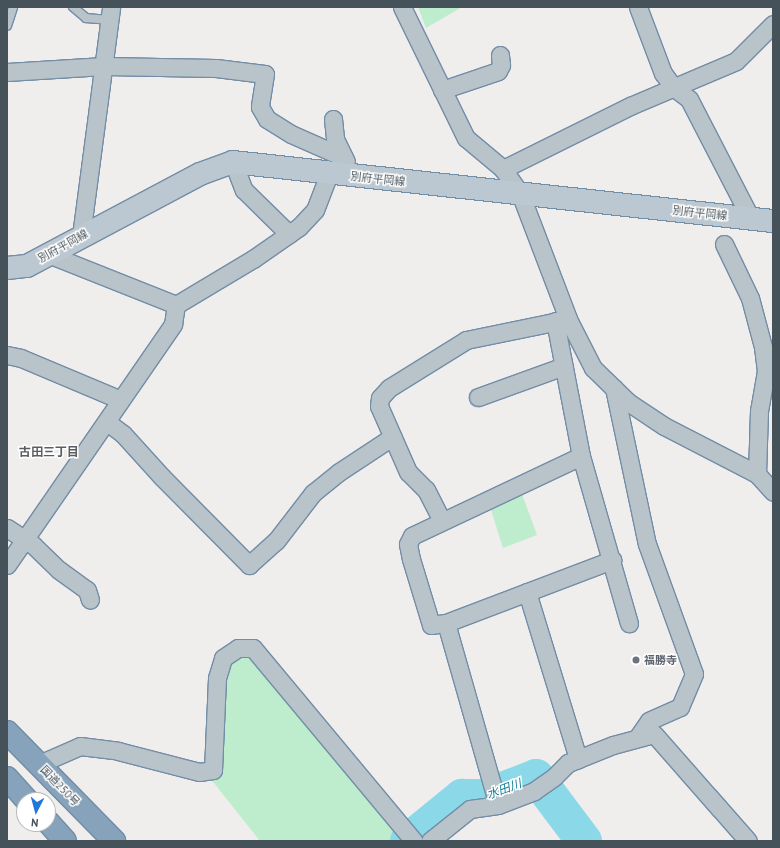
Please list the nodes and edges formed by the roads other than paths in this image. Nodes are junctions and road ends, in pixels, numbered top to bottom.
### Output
1 (13, 7) edge
2 (73, 7) edge
3 (402, 7) edge
4 (638, 7) edge
5 (110, 13) edge
6 (773, 24) edge
7 (7, 26) edge
8 (500, 55) dead end
9 (104, 66) junction
10 (7, 72) edge
11 (673, 87) junction
12 (442, 90) junction
13 (333, 119) dead end
14 (233, 162) junction
15 (348, 167) junction
16 (503, 169) junction
17 (329, 174) junction
18 (520, 193) junction
19 (751, 218) junction
20 (773, 221) edge
21 (289, 234) junction
22 (81, 236) junction
23 (724, 244) dead end
24 (48, 254) junction
25 (7, 268) edge
26 (176, 305) junction
27 (561, 320) junction
28 (7, 355) edge
29 (564, 366) junction
30 (614, 388) junction
31 (478, 397) dead end
32 (121, 400) junction
33 (766, 412) edge
34 (107, 422) junction
35 (392, 437) junction
36 (581, 456) junction
37 (757, 474) junction
38 (773, 492) edge
39 (442, 521) junction
40 (7, 528) edge
41 (25, 541) junction
42 (612, 560) junction
43 (7, 565) edge
44 (527, 592) junction
45 (90, 600) dead end
46 (446, 623) junction
47 (629, 623) dead end
48 (7, 732) edge
49 (638, 737) junction
50 (578, 759) junction
51 (39, 764) junction
52 (7, 778) edge
53 (20, 792) edge
54 (498, 805) junction
55 (56, 831) edge
56 (410, 836) edge
57 (65, 841) edge
58 (114, 841) edge
59 (430, 841) edge
60 (748, 841) edge

1 - 7 lane
2 - 5 lane
3 - 12 street
4 - 11 street
5 - 9 street
6 - 11 street
8 - 12 street
9 - 10 street
9 - 15 street
9 - 22 street
11 - 16 street
11 - 19 street
12 - 16 street
13 - 15 street
14 - 17 main road, 別府平岡線
14 - 21 street
14 - 22 main road, 別府平岡線
15 - 17 main road, 別府平岡線
15 - 18 main road, 別府平岡線
16 - 18 street
17 - 21 street
18 - 19 main road, 別府平岡線
18 - 27 street
19 - 20 main road, 別府平岡線
21 - 26 street
22 - 24 main road, 別府平岡線
23 - 33 street
24 - 25 main road, 別府平岡線
24 - 26 street
26 - 32 street
27 - 29 street
27 - 30 street
27 - 35 street
28 - 32 street
29 - 31 street
29 - 36 street
30 - 37 street
30 - 49 street
32 - 34 street
33 - 37 street
34 - 35 street
34 - 41 street
35 - 39 street
36 - 39 street
36 - 42 street
37 - 38 street
39 - 46 street
40 - 41 street
41 - 43 street
41 - 45 street
42 - 44 street
42 - 47 street
44 - 46 street
44 - 50 street
46 - 54 street
48 - 51 highway, 国道250号
49 - 50 street
49 - 60 street
50 - 54 street
51 - 56 street
51 - 58 highway, 国道250号
52 - 53 highway
54 - 59 street
55 - 57 highway

